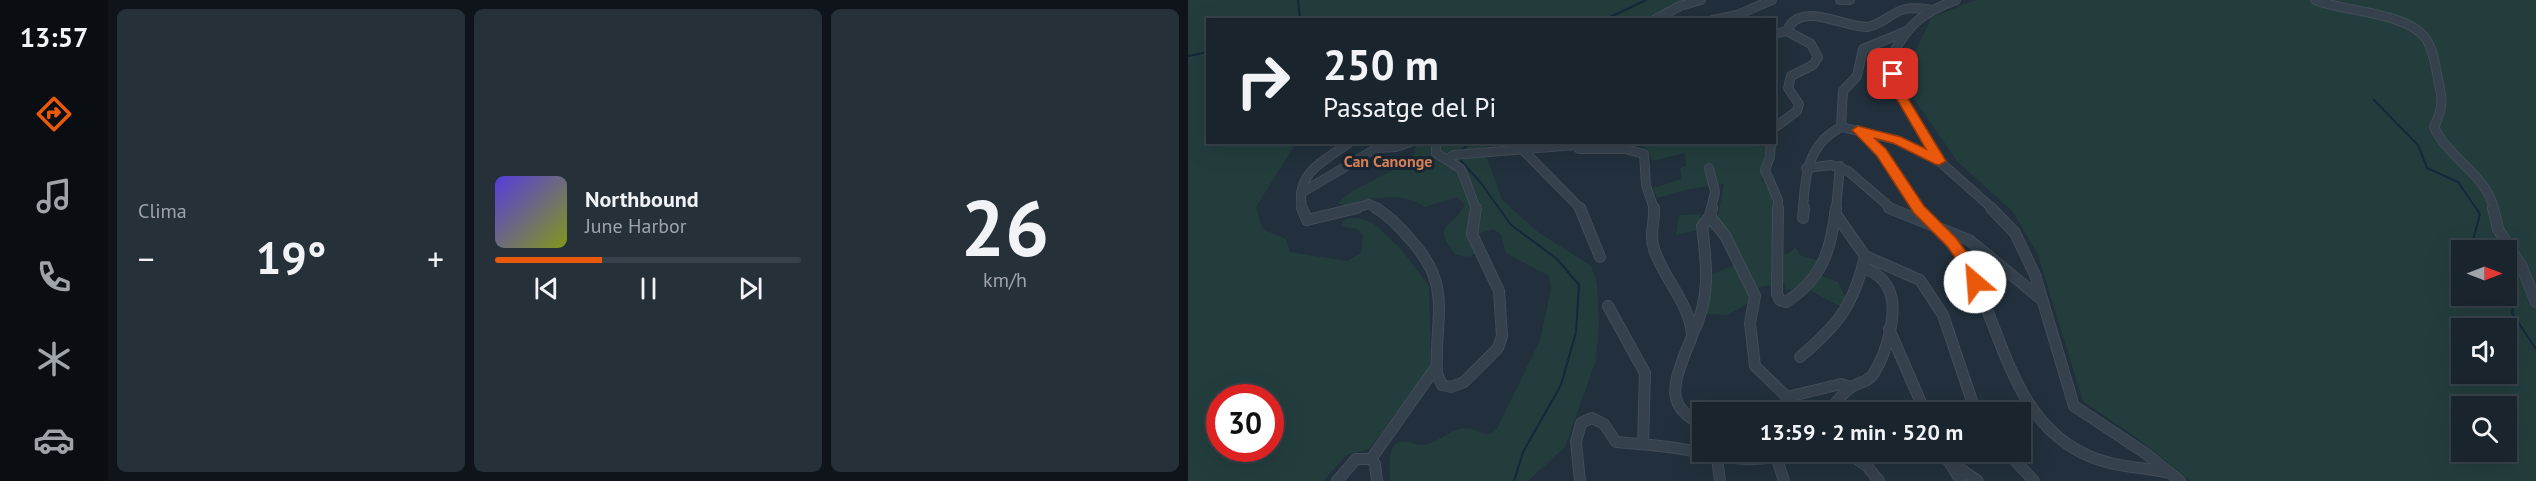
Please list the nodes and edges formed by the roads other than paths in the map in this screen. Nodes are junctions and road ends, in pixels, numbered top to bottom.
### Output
1 (1701, 0) edge
2 (1772, 0) edge
3 (1840, 0) edge
4 (1850, 0) edge
5 (1956, 0) edge
6 (2315, 0) edge
7 (1928, 9) junction
8 (1735, 17) edge
9 (1658, 18) edge
10 (1787, 31) junction
11 (1907, 31) junction
12 (1776, 34) edge
13 (1776, 127) edge
14 (1841, 127) junction
15 (1858, 130) junction
16 (1347, 144) edge
17 (1404, 144) edge
18 (1436, 144) edge
19 (1575, 144) edge
20 (1771, 144) edge
21 (1523, 150) junction
22 (1451, 157) junction
23 (1939, 161) junction
24 (1840, 166) junction
25 (1709, 168) dead end
26 (1806, 168) junction
27 (1301, 193) junction
28 (1835, 213) junction
29 (1710, 216) junction
30 (1803, 218) dead end
31 (1937, 227) junction
32 (1600, 257) dead end
33 (1864, 262) junction
34 (2041, 299) junction
35 (2536, 302) edge
36 (1608, 306) dead end
37 (1888, 328) junction
38 (1692, 335) junction
39 (1800, 357) dead end
40 (1436, 367) junction
41 (1851, 387) junction
42 (1837, 402) edge
43 (1921, 402) edge
44 (1972, 402) edge
45 (1692, 420) edge
46 (1642, 444) junction
47 (1692, 452) edge
48 (1371, 459) junction
49 (1718, 462) edge
50 (1779, 462) edge
51 (1861, 462) edge
52 (1949, 462) edge
53 (1953, 462) edge
54 (2016, 462) edge
55 (2171, 473) junction
56 (1337, 481) edge
57 (1377, 481) edge
58 (1580, 481) edge
59 (1720, 481) edge
60 (1784, 481) edge
61 (1879, 481) edge
62 (1961, 481) edge
63 (1978, 481) edge
64 (2034, 481) edge
65 (2180, 481) edge

1 - 9 street
2 - 8 street
3 - 4 street
5 - 7 street
6 - 35 street
7 - 10 street
7 - 11 street
10 - 12 street
10 - 13 street
11 - 14 street
11 - 23 street
14 - 15 street
14 - 26 street
15 - 23 street
15 - 31 street
16 - 27 street
17 - 27 street
18 - 22 street
19 - 21 street
19 - 38 street
20 - 28 street
21 - 22 street
21 - 32 street
22 - 40 street
23 - 34 street
24 - 26 street
24 - 28 street
24 - 31 street
25 - 29 street
26 - 30 street
27 - 40 street
28 - 33 street
29 - 38 street
29 - 41 street
31 - 34 street
31 - 55 street
33 - 37 street
33 - 39 street
33 - 44 street
34 - 55 street
36 - 46 street
37 - 41 street
37 - 43 street
38 - 45 street
40 - 48 street
41 - 42 street
46 - 47 street
46 - 58 street
48 - 56 street
48 - 57 street
49 - 59 street
50 - 60 street
51 - 61 street
52 - 62 street
53 - 63 street
54 - 64 street
55 - 65 street

